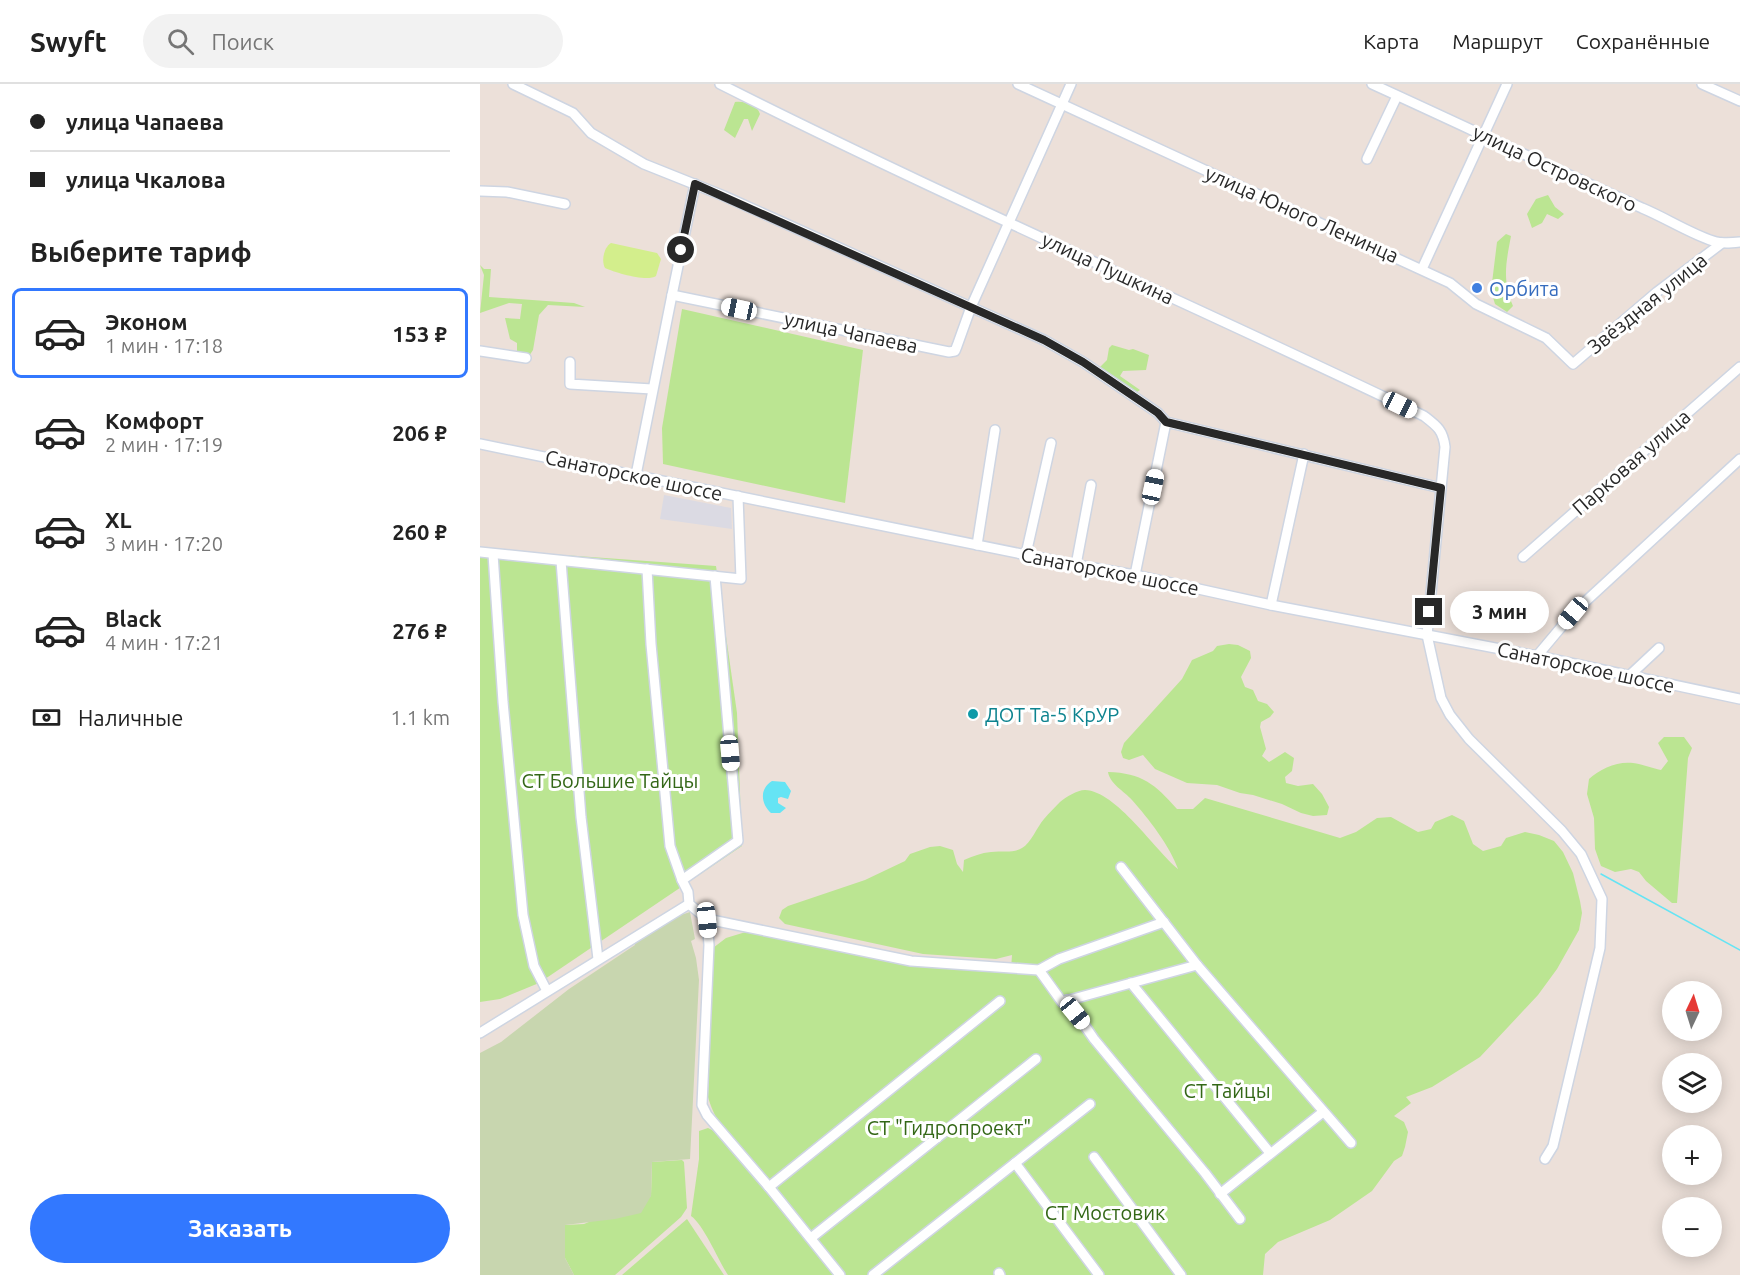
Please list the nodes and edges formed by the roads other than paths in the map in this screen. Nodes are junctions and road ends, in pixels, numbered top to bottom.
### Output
1 (513, 84) edge
2 (720, 84) edge
3 (1018, 84) edge
4 (1071, 84) edge
5 (1372, 84) edge
6 (1507, 84) edge
7 (1702, 84) edge
8 (1397, 96) junction
9 (1740, 101) edge
10 (1061, 105) junction
11 (1484, 135) junction
12 (1367, 159) dead end
13 (695, 184) junction
14 (480, 191) edge
15 (565, 204) dead end
16 (1009, 222) junction
17 (1740, 242) edge
18 (1722, 243) junction
19 (1422, 269) junction
20 (672, 295) junction
21 (972, 307) junction
22 (480, 351) edge
23 (526, 358) dead end
24 (570, 362) dead end
25 (1573, 364) joint
26 (1740, 367) edge
27 (652, 389) junction
28 (1166, 422) junction
29 (995, 430) dead end
30 (1051, 443) dead end
31 (480, 444) edge
32 (1304, 454) junction
33 (1740, 459) edge
34 (636, 475) junction
35 (1091, 485) dead end
36 (1441, 488) junction
37 (738, 496) junction
38 (977, 545) junction
39 (480, 552) edge
40 (493, 554) junction
41 (1026, 554) junction
42 (1523, 557) dead end
43 (561, 561) junction
44 (1076, 565) junction
45 (647, 569) junction
46 (1135, 575) junction
47 (715, 576) junction
48 (1271, 605) junction
49 (1427, 635) junction
50 (1659, 648) dead end
51 (1538, 656) junction
52 (1629, 676) junction
53 (1740, 699) edge
54 (1121, 867) dead end
55 (682, 880) junction
56 (689, 903) junction
57 (707, 920) junction
58 (1164, 922) junction
59 (598, 959) junction
60 (1197, 965) junction
61 (1039, 970) junction
62 (1131, 983) junction
63 (547, 991) junction
64 (1067, 1000) junction
65 (1000, 1001) dead end
66 (480, 1033) edge
67 (1036, 1059) dead end
68 (1090, 1104) dead end
69 (1323, 1112) junction
70 (1351, 1143) dead end
71 (1269, 1153) junction
72 (1094, 1157) dead end
73 (1545, 1159) dead end
74 (1015, 1163) junction
75 (769, 1187) junction
76 (1220, 1194) junction
77 (1240, 1219) dead end
78 (811, 1238) junction
79 (840, 1275) edge
80 (873, 1275) edge
81 (1099, 1275) edge
82 (1181, 1275) edge

1 - 13 street
2 - 16 street, улица Пушкина
3 - 10 street, улица Юного Ленинца
4 - 10 street
5 - 8 street, улица Островского
6 - 11 street
7 - 9 street
8 - 11 street, улица Островского
8 - 12 street
10 - 16 street
10 - 19 street, улица Юного Ленинца
11 - 18 street, улица Островского
11 - 19 street
13 - 20 street
13 - 21 street
14 - 15 street
16 - 21 street
16 - 36 street, улица Пушкина
17 - 18 street, улица Островского
18 - 25 street, Звёздная улица
19 - 25 street, улица Юного Ленинца
20 - 21 street, улица Чапаева
20 - 27 street
21 - 28 street
22 - 23 street
24 - 27 street
26 - 42 street, Парковая улица
27 - 34 street
28 - 32 street
28 - 46 street
29 - 38 street
30 - 41 street
31 - 34 street, Санаторское шоссе
32 - 36 street
32 - 48 street
33 - 51 street
34 - 37 street, Санаторское шоссе
35 - 44 street
36 - 49 street, улица Пушкина
37 - 38 street, Санаторское шоссе
37 - 47 street
38 - 41 street, Санаторское шоссе
39 - 40 street
40 - 43 street
40 - 63 street
41 - 44 street, Санаторское шоссе
43 - 45 street
43 - 59 street
44 - 46 street, Санаторское шоссе
45 - 47 street
45 - 55 street
46 - 48 street, Санаторское шоссе
47 - 55 street
48 - 49 street, Санаторское шоссе
49 - 51 street, Санаторское шоссе
49 - 73 street, улица Пушкина
50 - 52 street
51 - 52 street, Санаторское шоссе
52 - 53 street, Санаторское шоссе
54 - 58 street
55 - 56 street
56 - 57 street
56 - 59 street
57 - 61 street
57 - 75 street
58 - 60 street
58 - 61 street
59 - 63 street
60 - 62 street
60 - 69 street
61 - 64 street
62 - 64 street
62 - 71 street
63 - 66 street
64 - 76 street
65 - 75 street
67 - 78 street
68 - 74 street
69 - 70 street
69 - 71 street
71 - 76 street
72 - 82 street
74 - 80 street
74 - 81 street
75 - 78 street
76 - 77 street
78 - 79 street

